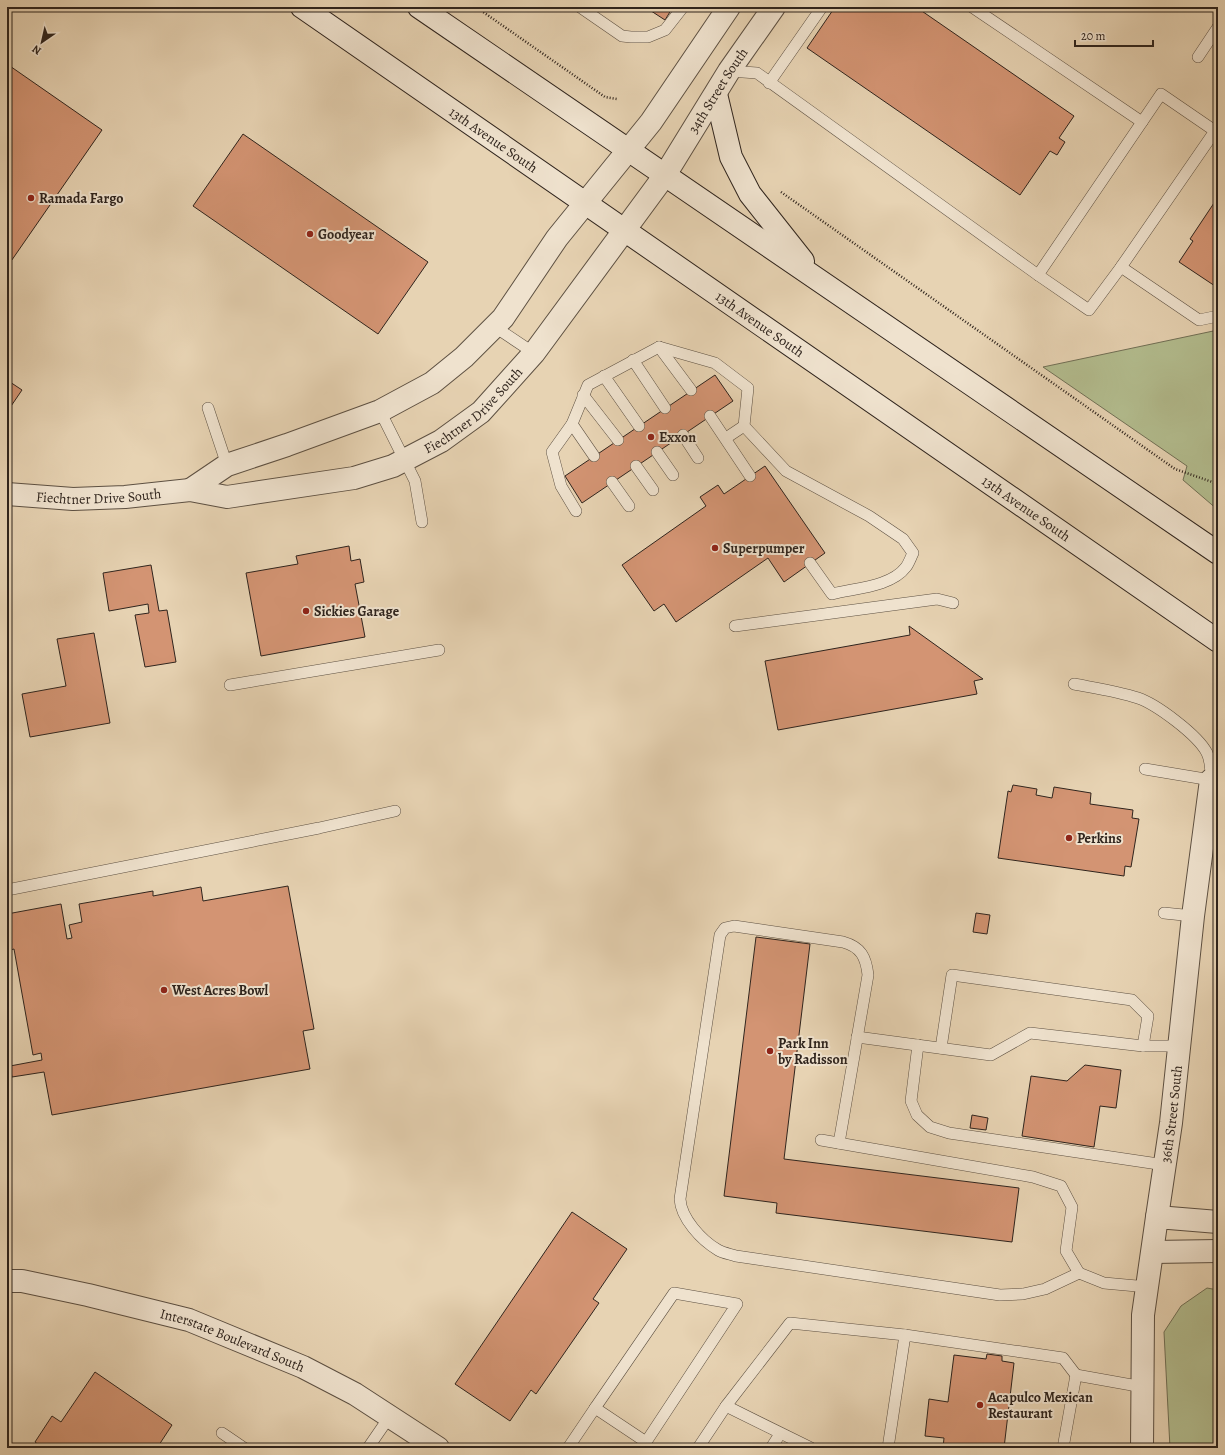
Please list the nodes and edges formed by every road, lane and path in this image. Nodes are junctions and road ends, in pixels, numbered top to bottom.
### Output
1 (302, 7) edge
2 (419, 7) edge
3 (476, 7) edge
4 (580, 7) edge
5 (683, 7) edge
6 (729, 7) edge
7 (774, 7) edge
8 (822, 7) edge
9 (972, 7) edge
10 (1218, 27) edge
11 (1198, 57) dead end
12 (730, 71) junction
13 (769, 83) junction
14 (716, 94) junction
15 (605, 97) junction
16 (617, 99) dead end
17 (604, 103) dead end
18 (1142, 122) junction
19 (1217, 132) edge
20 (628, 150) junction
21 (665, 175) junction
22 (775, 188) dead end
23 (585, 203) junction
24 (625, 231) junction
25 (1121, 267) junction
26 (1038, 275) junction
27 (821, 281) junction
28 (1218, 316) edge
29 (495, 327) junction
30 (659, 347) junction
31 (534, 353) junction
32 (633, 360) junction
33 (604, 376) junction
34 (692, 390) dead end
35 (583, 395) junction
36 (208, 408) dead end
37 (665, 408) dead end
38 (380, 411) junction
39 (710, 416) dead end
40 (572, 424) junction
41 (639, 426) dead end
42 (744, 426) junction
43 (683, 435) dead end
44 (726, 438) junction
45 (618, 440) dead end
46 (657, 452) dead end
47 (594, 456) dead end
48 (698, 458) dead end
49 (405, 460) junction
50 (227, 465) junction
51 (636, 466) dead end
52 (673, 475) dead end
53 (750, 476) dead end
54 (612, 482) dead end
55 (1218, 484) edge
56 (190, 490) junction
57 (653, 490) dead end
58 (7, 494) edge
59 (629, 506) dead end
60 (576, 511) dead end
61 (422, 522) dead end
62 (1218, 554) edge
63 (810, 563) dead end
64 (953, 603) dead end
65 (735, 626) dead end
66 (1218, 641) edge
67 (439, 650) dead end
68 (1074, 684) dead end
69 (230, 685) dead end
70 (1146, 769) dead end
71 (1211, 780) junction
72 (395, 811) dead end
73 (7, 890) edge
74 (1164, 913) dead end
75 (1193, 916) junction
76 (857, 1037) junction
77 (918, 1045) junction
78 (1143, 1046) junction
79 (1178, 1046) junction
80 (941, 1048) junction
81 (821, 1140) dead end
82 (839, 1143) junction
83 (1165, 1165) junction
84 (1157, 1217) junction
85 (1218, 1222) edge
86 (1153, 1252) junction
87 (1218, 1252) edge
88 (1079, 1273) junction
89 (7, 1281) edge
90 (1148, 1287) junction
91 (905, 1335) junction
92 (1076, 1375) junction
93 (1143, 1387) junction
94 (726, 1406) junction
95 (595, 1408) junction
96 (390, 1416) junction
97 (222, 1433) dead end
98 (780, 1434) junction
99 (644, 1445) edge
100 (244, 1448) edge
101 (368, 1448) edge
102 (438, 1448) edge
103 (568, 1448) edge
104 (698, 1448) edge
105 (771, 1448) edge
106 (811, 1448) edge
107 (888, 1448) edge
108 (1063, 1448) edge
109 (1142, 1448) edge

1 - 23 street, 13th Avenue South
2 - 20 street
3 - 15 path
4 - 5 lane
6 - 20 street
7 - 12 street, 34th Street South
8 - 13 lane
9 - 18 lane
10 - 11 lane
12 - 13 lane
12 - 14 street, 34th Street South
13 - 26 lane
14 - 21 street, 34th Street South
14 - 27 street
15 - 16 path
15 - 17 path
18 - 19 lane
18 - 26 lane
19 - 25 lane
20 - 21 street
20 - 23 street, Fiechtner Drive South
21 - 24 street, Fiechtner Drive South
21 - 27 street
22 - 55 path
23 - 24 street, 13th Avenue South
23 - 29 street, Fiechtner Drive South
24 - 31 street, Fiechtner Drive South
24 - 66 street, 13th Avenue South
25 - 26 lane
25 - 28 lane
27 - 62 street
29 - 31 lane
29 - 38 street, Fiechtner Drive South
30 - 32 lane
30 - 34 lane
30 - 42 lane
31 - 49 street, Fiechtner Drive South
32 - 33 lane
32 - 37 lane
33 - 35 lane
33 - 41 lane
35 - 40 lane
35 - 45 lane
36 - 50 lane
38 - 49 lane
38 - 50 street, Fiechtner Drive South
39 - 44 lane
40 - 47 lane
40 - 60 lane
42 - 44 lane
42 - 63 lane
43 - 48 lane
44 - 53 lane
46 - 52 lane
49 - 56 street, Fiechtner Drive South
49 - 61 lane
50 - 56 street, Fiechtner Drive South
51 - 57 lane
54 - 59 lane
56 - 58 street, Fiechtner Drive South
64 - 65 lane
67 - 69 lane
68 - 71 lane
70 - 71 lane
71 - 75 street, 36th Street South
72 - 73 lane
74 - 75 lane
75 - 79 street, 36th Street South
76 - 77 lane
76 - 82 lane
76 - 88 lane
77 - 80 lane
77 - 83 lane
78 - 79 lane
78 - 80 lane
78 - 80 lane
79 - 83 street, 36th Street South
81 - 82 lane
82 - 88 lane
83 - 84 street, 36th Street South
84 - 85 street
84 - 86 street, 36th Street South
86 - 87 street
86 - 90 street, 36th Street South
88 - 90 lane
89 - 96 street, Interstate Boulevard South
90 - 93 street, 36th Street South
91 - 92 lane
91 - 94 lane
91 - 107 lane
92 - 93 lane
92 - 108 lane
93 - 109 street, 36th Street South
94 - 98 lane
94 - 104 lane
95 - 99 lane
95 - 99 lane
95 - 103 lane
96 - 101 lane
96 - 102 street, Interstate Boulevard South
97 - 100 lane
98 - 105 lane
98 - 106 lane

